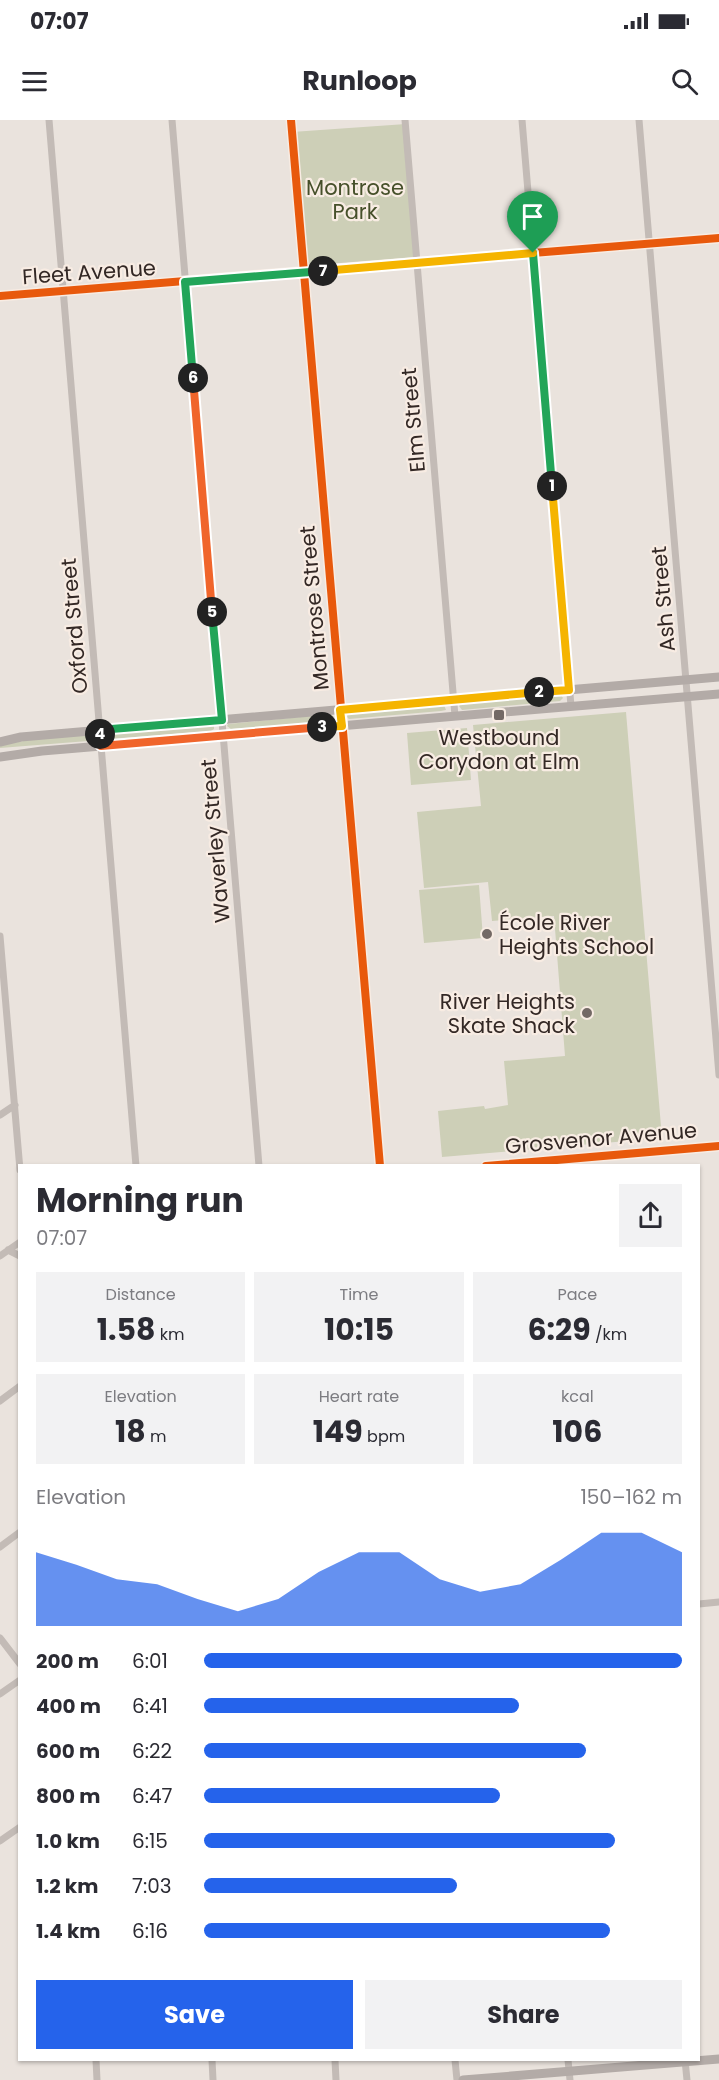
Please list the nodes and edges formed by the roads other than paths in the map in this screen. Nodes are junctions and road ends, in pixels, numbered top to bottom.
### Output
1 (48, 120) edge
2 (172, 120) edge
3 (291, 120) edge
4 (405, 120) edge
5 (522, 120) edge
6 (639, 120) edge
7 (719, 238) edge
8 (650, 243) junction
9 (533, 253) junction
10 (416, 263) junction
11 (304, 272) junction
12 (185, 282) junction
13 (63, 292) junction
14 (0, 296) edge
15 (719, 678) edge
16 (686, 680) junction
17 (569, 690) junction
18 (719, 694) edge
19 (688, 697) junction
20 (454, 700) junction
21 (571, 706) junction
22 (340, 710) junction
23 (455, 716) junction
24 (222, 720) junction
25 (342, 726) junction
26 (99, 730) junction
27 (223, 736) junction
28 (0, 742) edge
29 (101, 746) junction
30 (0, 757) edge
31 (0, 936) edge
32 (1, 970) edge
33 (719, 1075) edge
34 (15, 1105) junction
35 (0, 1115) edge
36 (719, 1146) edge
37 (609, 1155) junction
38 (20, 1164) edge
39 (136, 1164) edge
40 (259, 1164) edge
41 (380, 1164) edge
42 (503, 1164) edge
43 (610, 1164) edge
44 (18, 1243) edge
45 (8, 1250) junction
46 (18, 1255) edge
47 (0, 1256) edge
48 (18, 1388) edge
49 (0, 1401) edge
50 (18, 1533) edge
51 (0, 1546) edge
52 (719, 1602) edge
53 (700, 1604) edge
54 (0, 1638) edge
55 (18, 1661) edge
56 (18, 1681) edge
57 (0, 1694) edge
58 (18, 1828) edge
59 (0, 1841) edge
60 (719, 2059) edge
61 (700, 2060) edge
62 (96, 2061) edge
63 (212, 2061) edge
64 (335, 2061) edge
65 (455, 2061) edge
66 (568, 2061) edge
67 (678, 2061) edge
68 (685, 2061) edge
69 (570, 2076) edge
70 (97, 2080) edge
71 (213, 2080) edge
72 (336, 2080) edge
73 (457, 2080) edge
74 (463, 2080) edge
75 (687, 2080) edge

1 - 13 street, Oxford Street
2 - 12 street, Waverley Street
3 - 11 street, Montrose Street
4 - 10 street, Elm Street
5 - 9 street
6 - 8 street, Ash Street
7 - 8 street, Fleet Avenue
8 - 9 street, Fleet Avenue
8 - 16 street, Ash Street
9 - 10 street, Fleet Avenue
9 - 17 street
10 - 11 street, Fleet Avenue
10 - 20 street, Elm Street
11 - 12 street, Fleet Avenue
11 - 22 street, Montrose Street
12 - 13 street, Fleet Avenue
12 - 24 street, Waverley Street
13 - 14 street, Fleet Avenue
13 - 26 street, Oxford Street
15 - 16 main road
16 - 17 main road
16 - 19 street, Ash Street
17 - 20 main road
17 - 21 street
18 - 19 main road
19 - 21 main road
19 - 33 street, Ash Street
20 - 22 main road
20 - 23 street, Elm Street
21 - 23 main road
22 - 24 main road
22 - 25 street, Montrose Street
23 - 25 main road
24 - 26 main road
24 - 27 street, Waverley Street
25 - 27 main road
25 - 41 street, Montrose Street
26 - 28 main road
26 - 29 street, Oxford Street
27 - 29 main road
27 - 40 street, Waverley Street
29 - 30 main road
29 - 39 street, Oxford Street
31 - 32 street
32 - 34 street
34 - 35 street
34 - 38 street
36 - 37 street, Grosvenor Avenue
37 - 42 street, Grosvenor Avenue
37 - 43 street
44 - 45 street
45 - 46 street
45 - 47 street
48 - 49 street
50 - 51 street
52 - 53 street
54 - 55 street
56 - 57 street
58 - 59 street
60 - 61 main road
62 - 70 street
63 - 71 street
64 - 72 street
65 - 73 street
66 - 69 street
67 - 69 main road
68 - 75 street
69 - 74 main road

